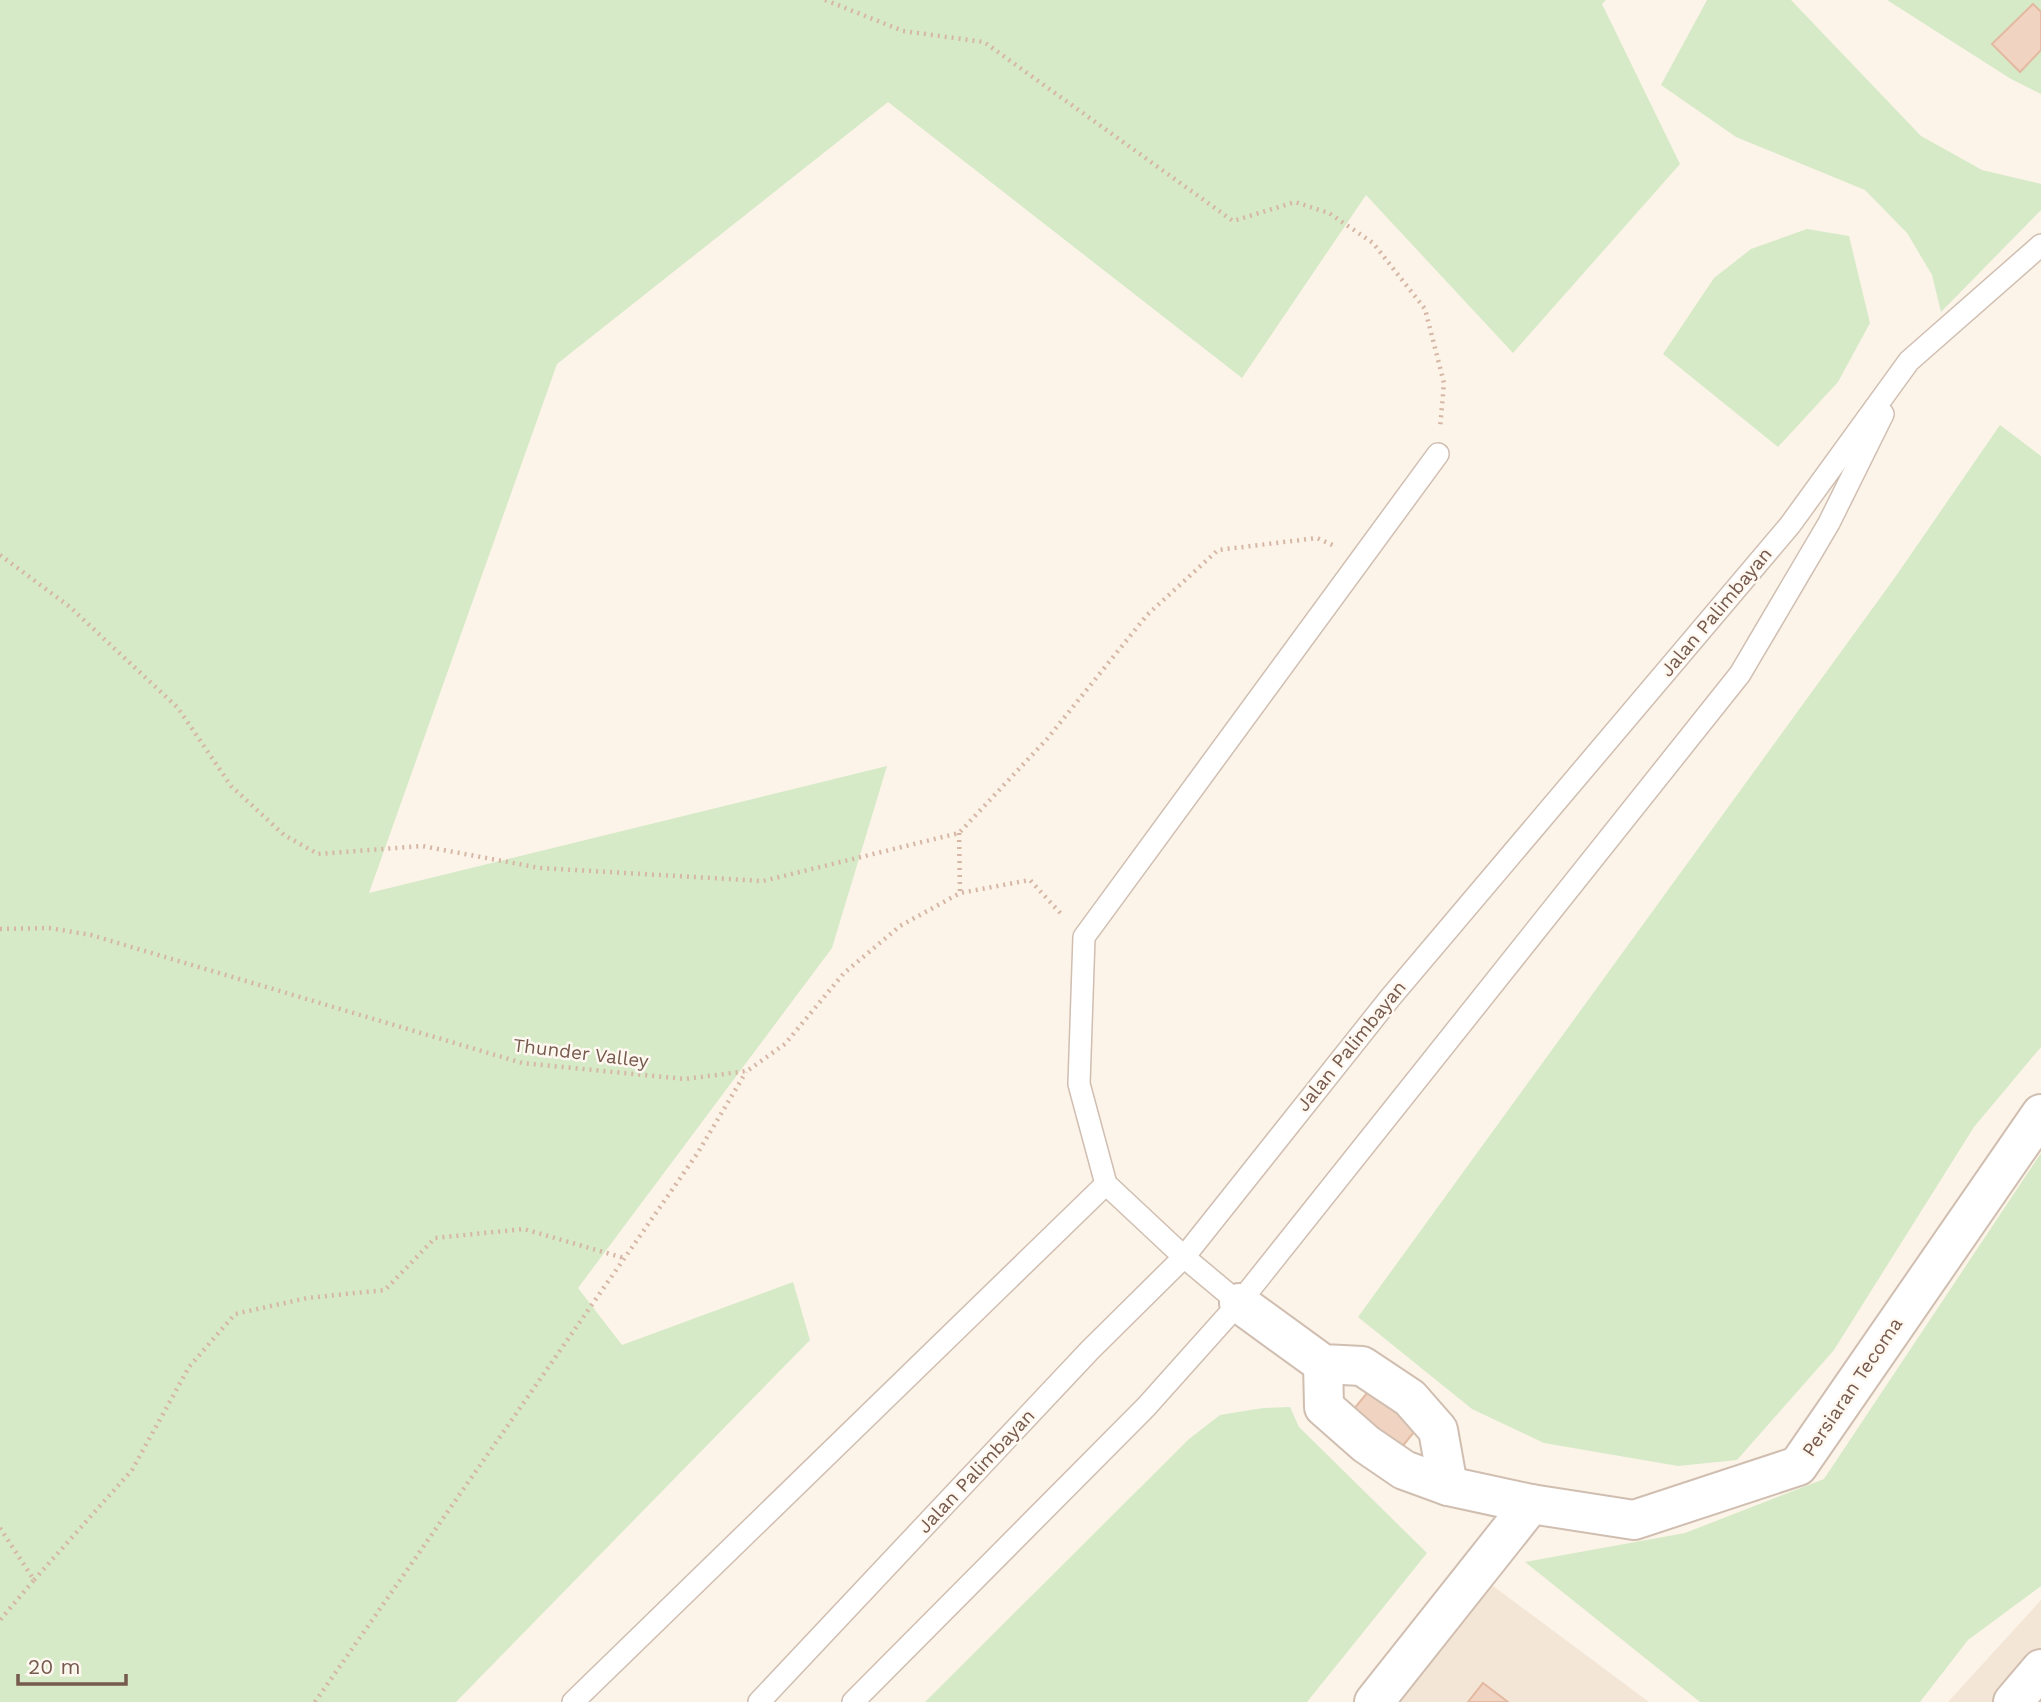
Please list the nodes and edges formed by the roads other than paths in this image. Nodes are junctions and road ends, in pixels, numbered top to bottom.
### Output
1 (2041, 245) edge
2 (1909, 361) junction
3 (1438, 454) road end
4 (2041, 1114) edge
5 (1106, 1184) junction
6 (1184, 1257) junction
7 (1239, 1303) junction
8 (1323, 1364) junction
9 (1448, 1486) junction
10 (1531, 1504) junction
11 (2041, 1669) edge
12 (573, 1702) edge
13 (759, 1702) edge
14 (853, 1702) edge
15 (1374, 1702) edge
16 (2013, 1702) edge

1 - 2 lane, Jalan Palimbayan
2 - 6 lane, Jalan Palimbayan
2 - 7 lane, Jalan Palimbayan
3 - 5 lane
4 - 10 street, Persiaran Tecoma
5 - 6 lane
5 - 12 lane
6 - 7 lane
6 - 13 lane, Jalan Palimbayan
7 - 8 street
7 - 14 lane, Jalan Palimbayan
8 - 9 street, Persiaran Tecoma
8 - 9 street
9 - 10 street, Persiaran Tecoma
10 - 15 street
11 - 16 street

